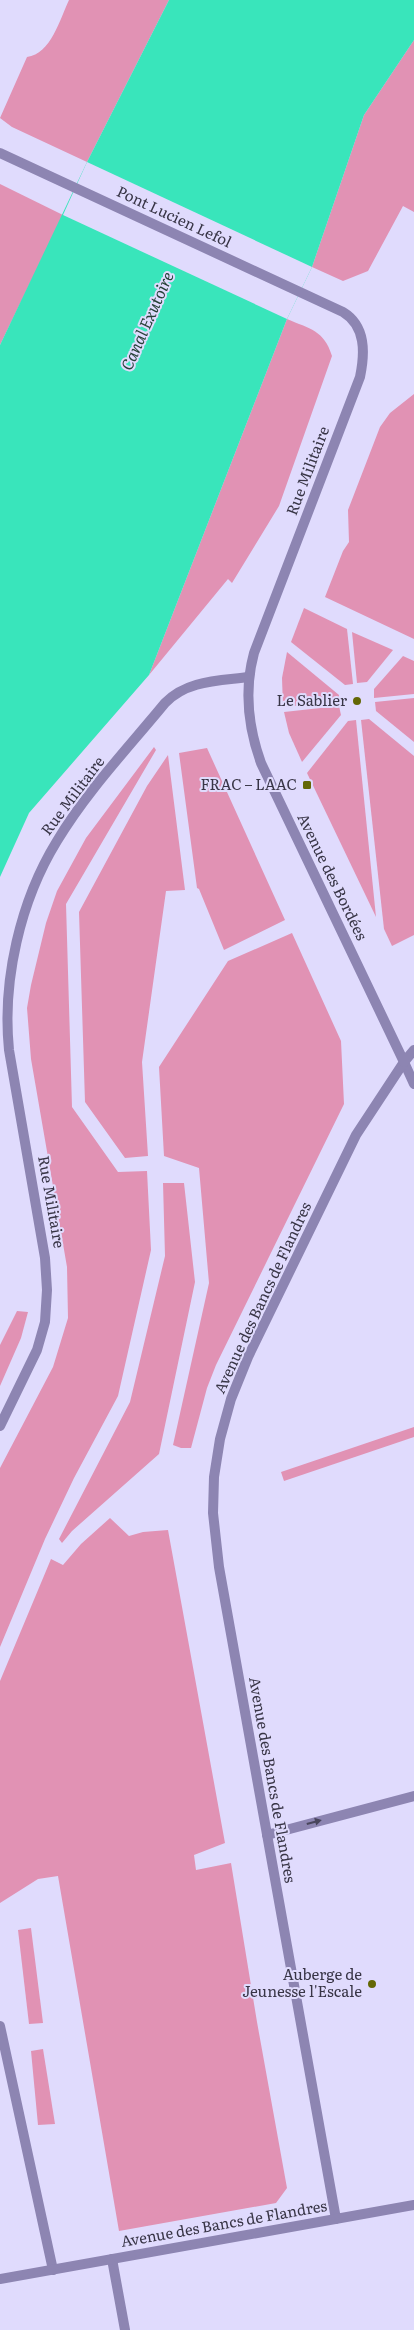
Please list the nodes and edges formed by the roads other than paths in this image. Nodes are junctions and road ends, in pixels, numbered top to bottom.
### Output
1 (0, 153) edge
2 (335, 308) joint
3 (249, 677) junction
4 (414, 1050) edge
5 (404, 1062) junction
6 (414, 1084) edge
7 (0, 1426) edge
8 (414, 1796) edge
9 (267, 1835) junction
10 (0, 2026) edge
11 (414, 2205) edge
12 (336, 2219) junction
13 (112, 2259) junction
14 (53, 2270) junction
15 (0, 2279) edge
16 (125, 2330) edge

1 - 2 street, Pont Lucien Lefol
2 - 3 street, Rue Militaire
3 - 5 street, Avenue des Bordées
3 - 7 street, Rue Militaire
4 - 5 street, Avenue des Bancs de Flandres
5 - 6 street, Avenue des Bordées
5 - 9 street, Avenue des Bancs de Flandres
9 -> 8 street
9 - 12 street, Avenue des Bancs de Flandres
10 - 14 street
11 - 12 street
12 - 13 street, Avenue des Bancs de Flandres
13 - 14 street, Avenue des Bancs de Flandres
13 - 16 street
14 - 15 street, Avenue des Bancs de Flandres

